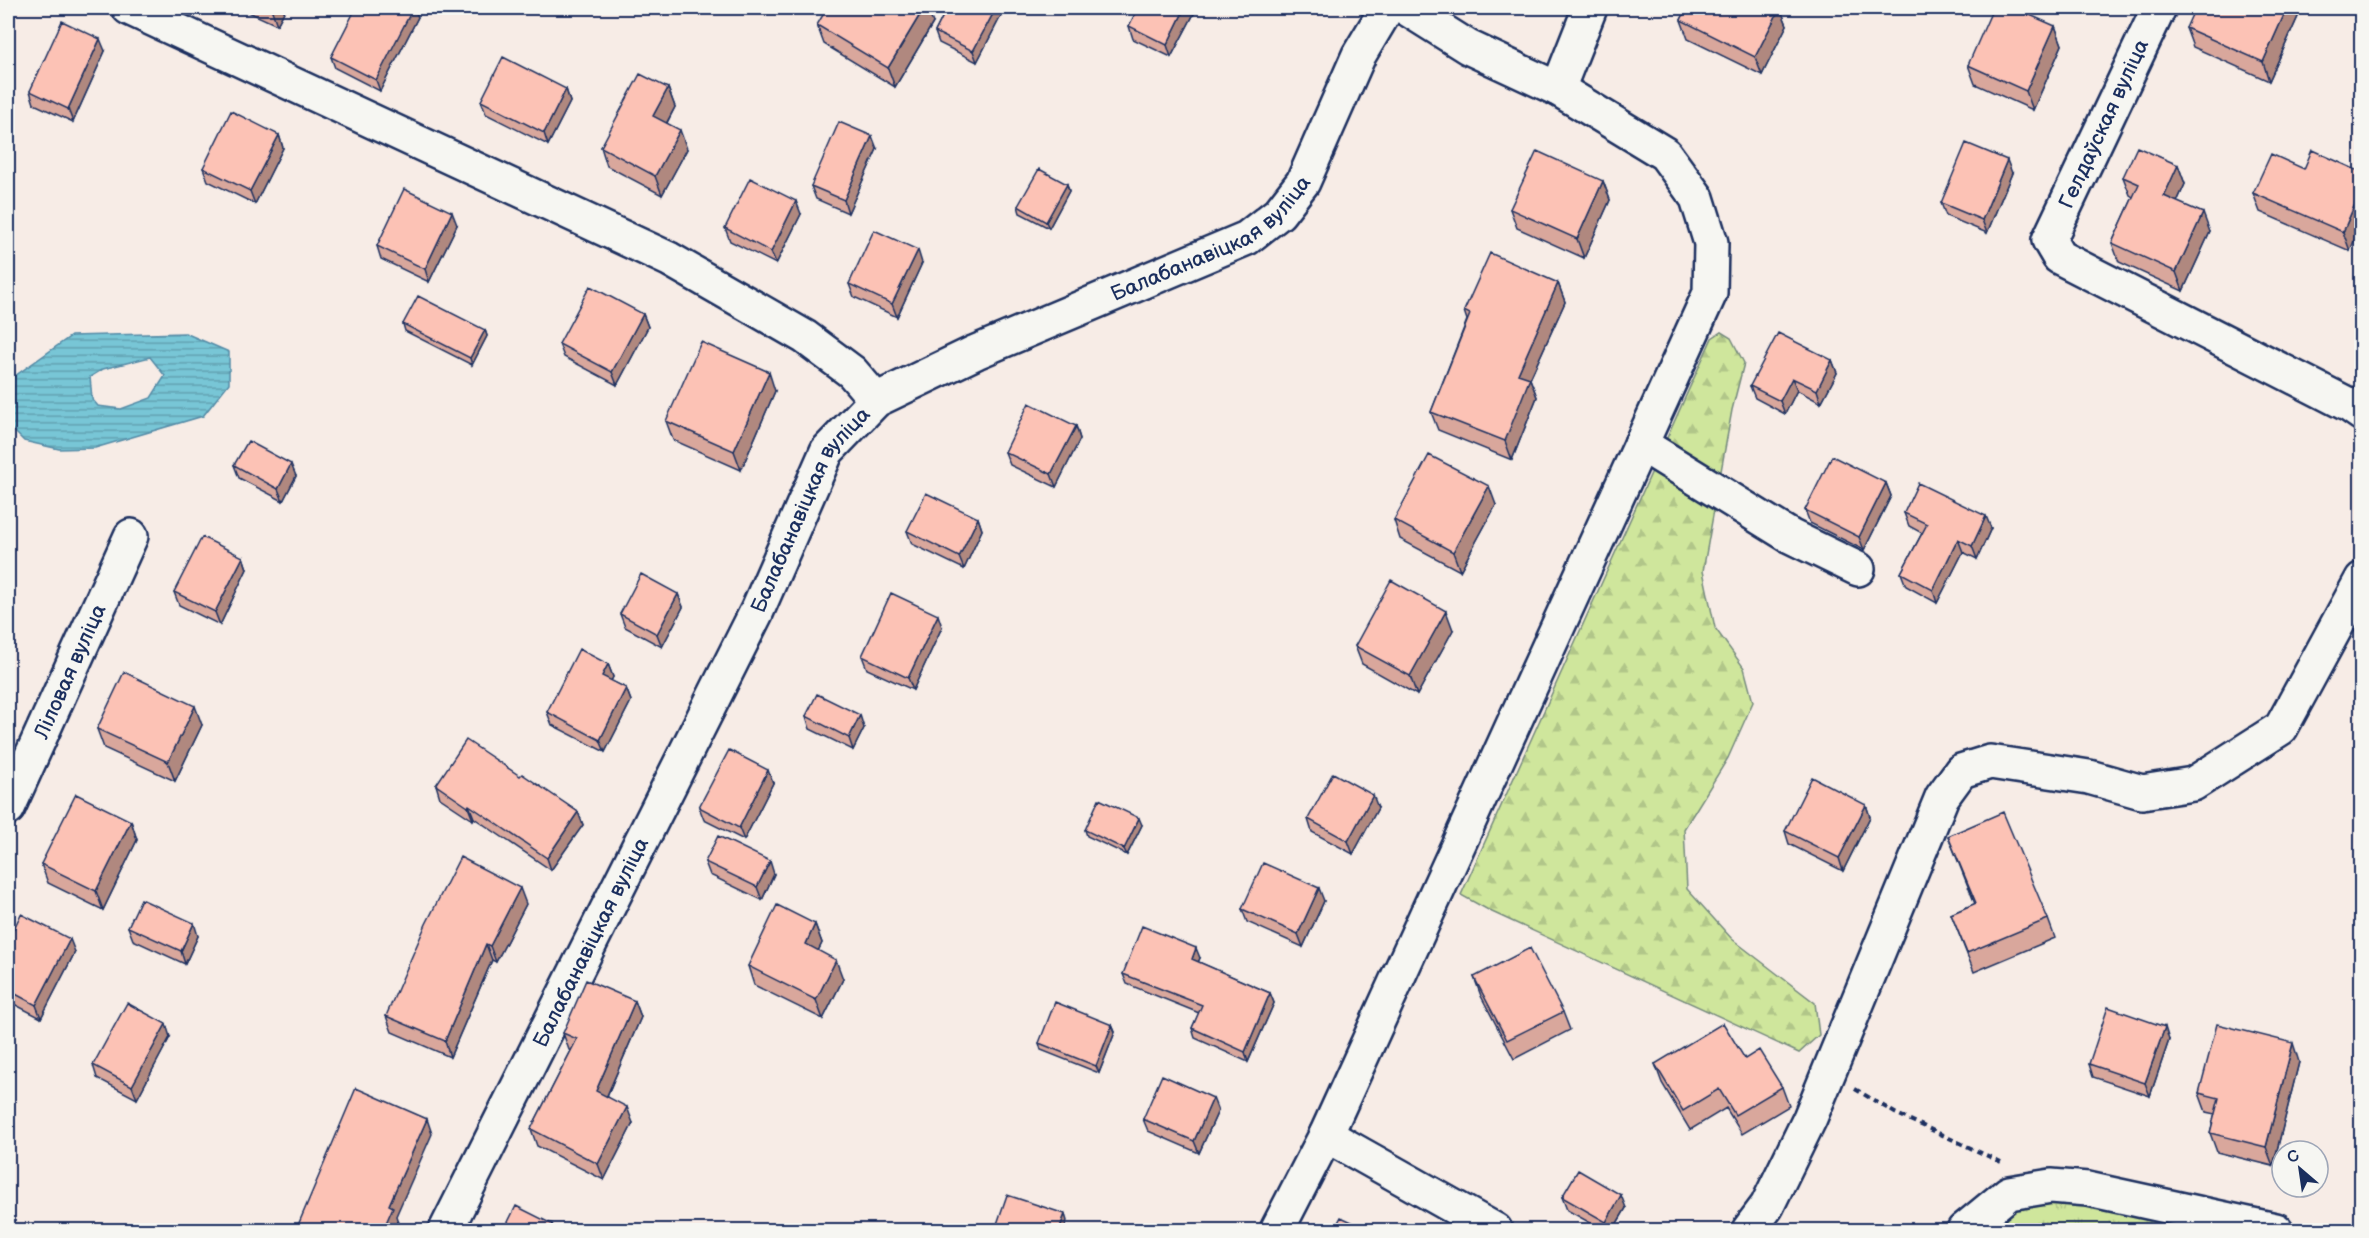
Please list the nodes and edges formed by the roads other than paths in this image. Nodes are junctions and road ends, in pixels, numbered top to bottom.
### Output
1 (129, 8) edge
2 (1388, 8) edge
3 (1406, 8) edge
4 (1590, 8) edge
5 (2158, 8) edge
6 (1558, 89) junction
7 (876, 400) junction
8 (2361, 414) edge
9 (1641, 444) junction
10 (131, 536) dead end
11 (1858, 569) dead end
12 (2361, 579) edge
13 (8, 808) edge
14 (1326, 1135) junction
15 (446, 1230) edge
16 (1277, 1230) edge
17 (1495, 1230) edge
18 (1749, 1230) edge
19 (1964, 1230) edge
20 (2276, 1230) edge

1 - 7 street
2 - 7 street, Балабанавіцкая вуліца
3 - 6 street
4 - 6 street
5 - 8 street, Гелдаўская вуліца
6 - 9 street
7 - 15 street, Балабанавіцкая вуліца
9 - 11 street
9 - 14 street
10 - 13 street, Ліловая вуліца
12 - 18 street
14 - 16 street
14 - 17 street
19 - 20 street

